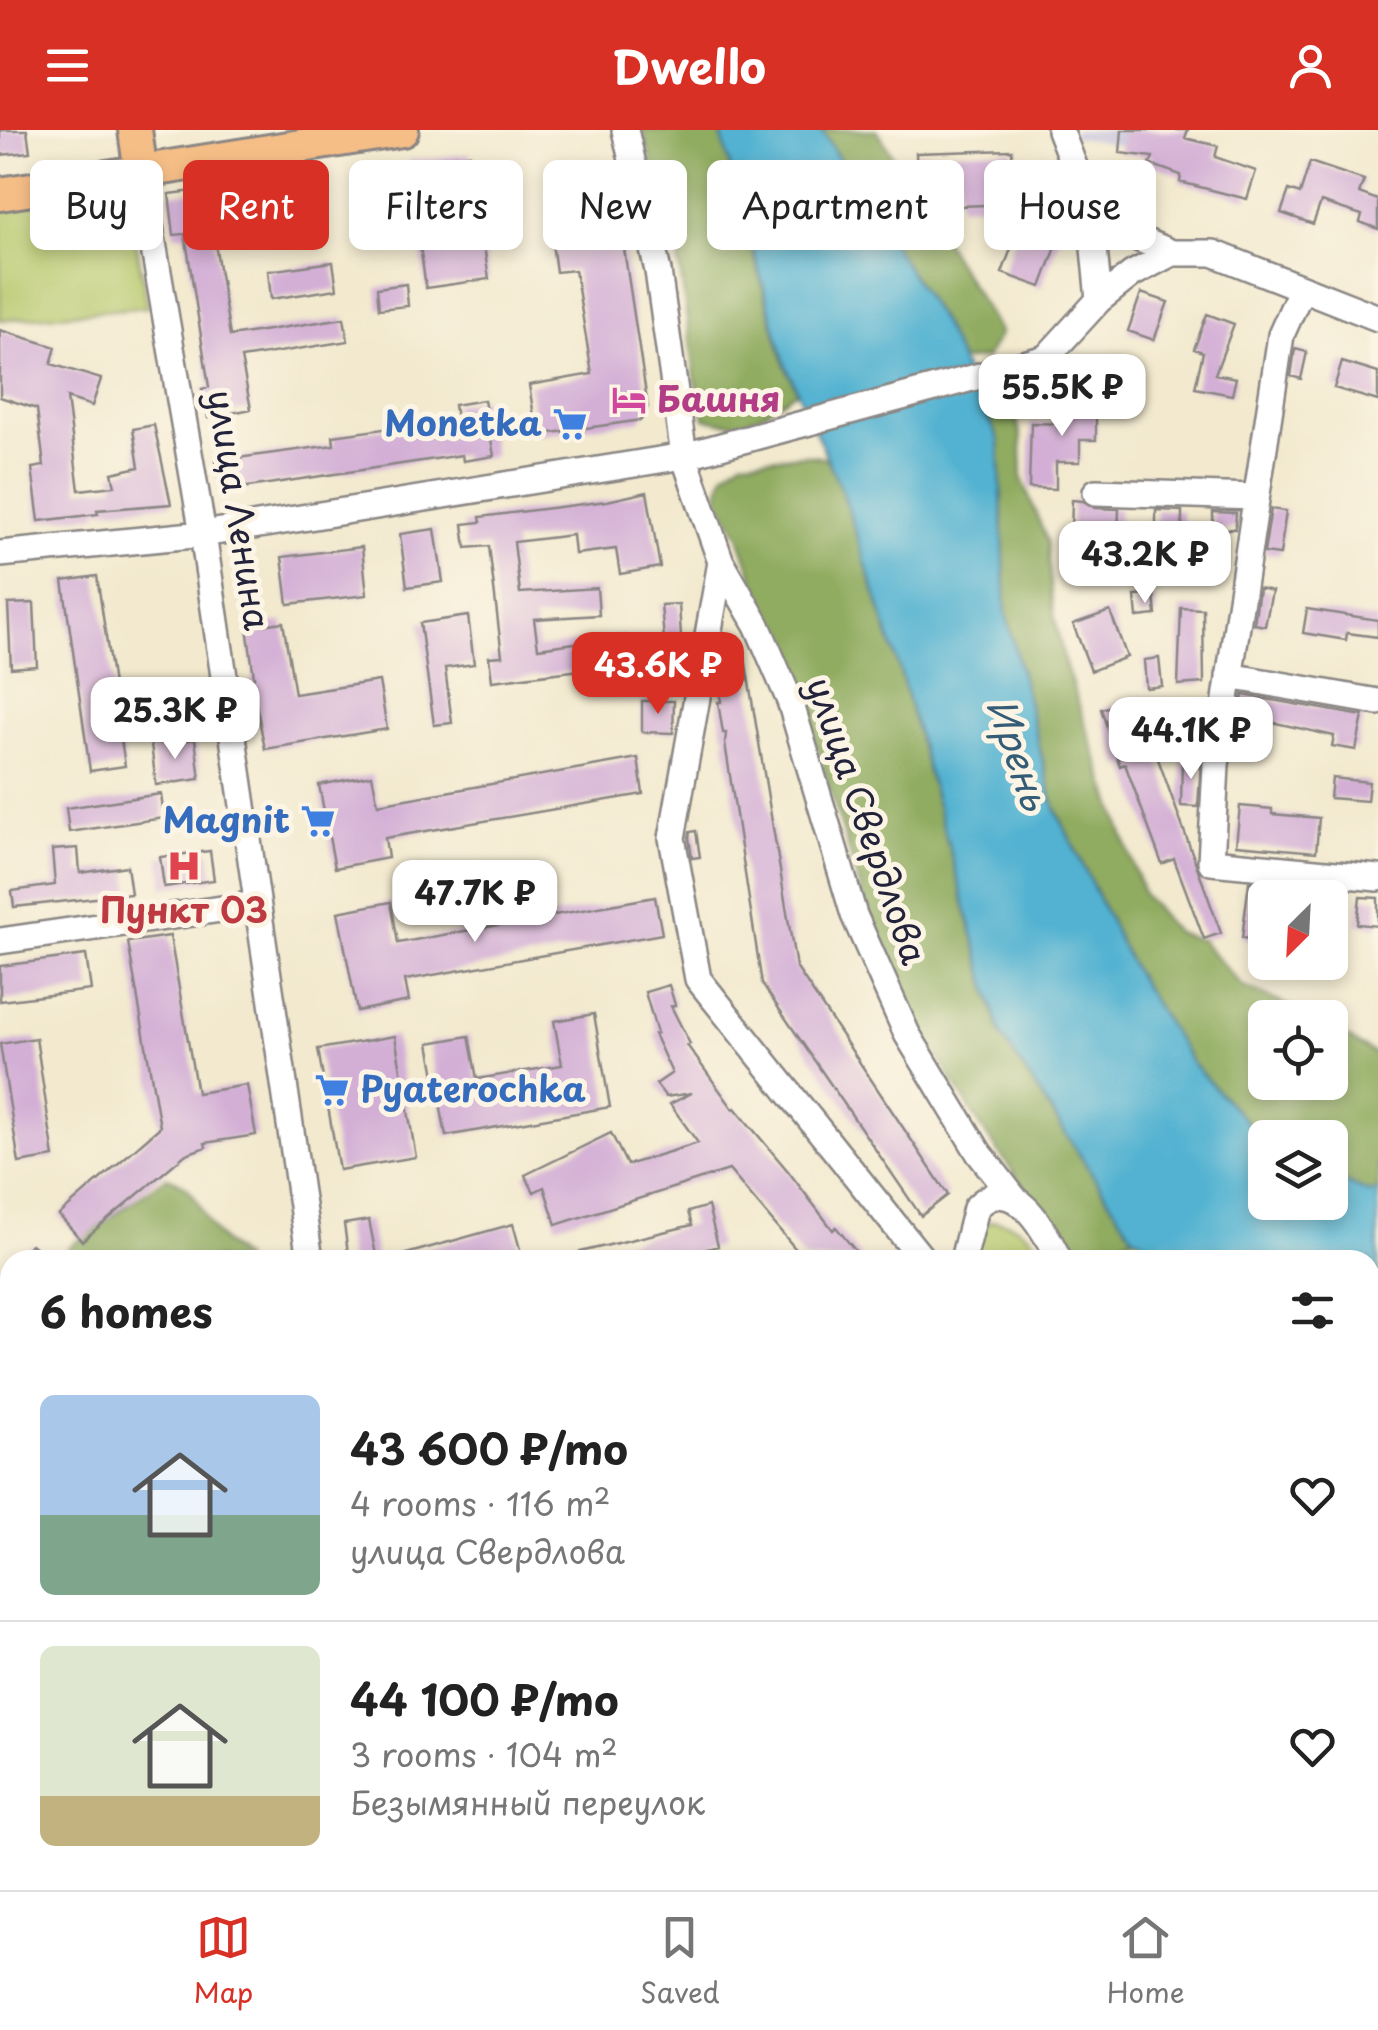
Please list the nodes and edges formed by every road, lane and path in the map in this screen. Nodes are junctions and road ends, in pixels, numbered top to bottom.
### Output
1 (135, 130) edge
2 (402, 130) edge
3 (625, 130) edge
4 (1060, 130) edge
5 (139, 160) edge
6 (1072, 160) edge
7 (163, 169) edge
8 (30, 190) edge
9 (0, 194) edge
10 (1156, 246) edge
11 (154, 250) edge
12 (1094, 250) edge
13 (1172, 253) junction
14 (1302, 288) junction
15 (1099, 300) junction
16 (1378, 318) edge
17 (684, 456) junction
18 (1096, 492) dead end
19 (1256, 497) junction
20 (203, 534) junction
21 (0, 554) edge
22 (721, 562) junction
23 (1229, 676) junction
24 (1378, 702) edge
25 (1378, 878) edge
26 (256, 904) junction
27 (0, 941) edge
28 (979, 1153) junction
29 (1014, 1198) junction
30 (976, 1208) junction
31 (308, 1250) edge
32 (915, 1250) edge
33 (966, 1250) edge
34 (1054, 1250) edge

1 - 5 main road, улица Ленина
2 - 7 main road
3 - 17 street, улица Свердлова
4 - 6 street
8 - 9 main road
10 - 13 street
11 - 20 street, улица Ленина
12 - 15 street
13 - 14 street
13 - 15 street
14 - 16 street
14 - 19 street
15 - 17 street
17 - 20 street
17 - 22 street, улица Свердлова
18 - 19 street
19 - 23 street
20 - 21 street
20 - 26 street, улица Ленина
22 - 28 street, улица Свердлова
22 - 32 street, улица Свердлова
23 - 24 street
23 - 25 street
26 - 27 street
26 - 31 street, улица Ленина
28 - 29 street, улица Свердлова
28 - 30 street
29 - 30 street
29 - 34 street, улица Свердлова
30 - 33 street

